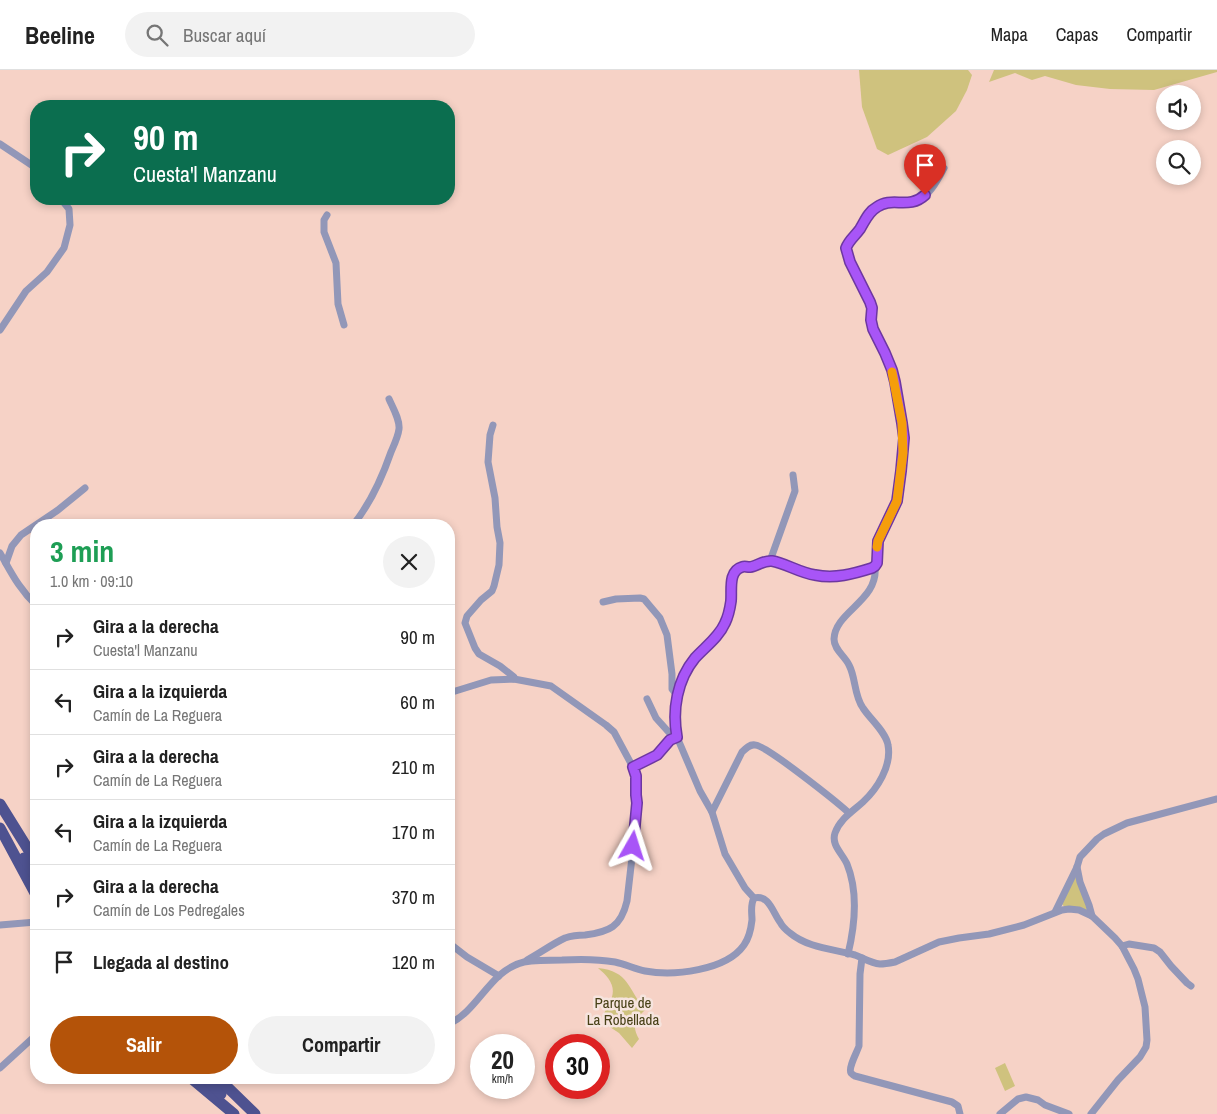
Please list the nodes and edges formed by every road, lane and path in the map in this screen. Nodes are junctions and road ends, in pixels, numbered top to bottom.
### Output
1 (0, 144) edge
2 (30, 164) edge
3 (944, 168) dead end
4 (65, 205) edge
5 (327, 215) dead end
6 (344, 325) dead end
7 (0, 330) edge
8 (389, 399) dead end
9 (492, 425) dead end
10 (793, 475) dead end
11 (85, 488) dead end
12 (45, 519) edge
13 (357, 519) edge
14 (30, 529) edge
15 (0, 553) edge
16 (770, 561) junction
17 (6, 563) junction
18 (875, 566) junction
19 (30, 598) edge
20 (603, 602) dead end
21 (514, 680) junction
22 (455, 691) edge
23 (676, 695) junction
24 (647, 699) dead end
25 (676, 738) junction
26 (633, 767) junction
27 (1217, 799) edge
28 (0, 800) edge
29 (0, 804) edge
30 (712, 812) junction
31 (849, 813) junction
32 (0, 820) edge
33 (0, 828) edge
34 (30, 841) edge
35 (30, 852) edge
36 (1077, 867) junction
37 (30, 868) edge
38 (30, 884) edge
39 (754, 898) junction
40 (1055, 912) junction
41 (1092, 916) junction
42 (30, 922) edge
43 (0, 925) edge
44 (1122, 946) junction
45 (455, 948) edge
46 (848, 954) junction
47 (862, 958) junction
48 (522, 963) junction
49 (498, 976) junction
50 (1191, 986) dead end
51 (455, 1020) edge
52 (30, 1040) edge
53 (0, 1068) edge
54 (198, 1084) edge
55 (211, 1084) edge
56 (224, 1084) edge
57 (234, 1084) edge
58 (234, 1114) edge
59 (241, 1114) edge
60 (256, 1114) edge
61 (260, 1114) edge
62 (960, 1114) edge
63 (1000, 1114) edge
64 (1069, 1114) edge
65 (1091, 1114) edge

1 - 2 street
3 - 18 street
4 - 7 street
5 - 6 street
8 - 13 street
9 - 21 street
10 - 16 street
11 - 12 street
14 - 17 street
15 - 17 street
16 - 18 street
16 - 23 street
17 - 19 street
18 - 31 street
20 - 23 street
21 - 22 street
21 - 26 street
23 - 25 street
24 - 25 street
25 - 26 street
25 - 30 street
26 - 48 street
27 - 36 street
28 - 34 highway
29 - 35 highway
30 - 31 street
30 - 39 street
31 - 46 street
32 - 37 highway
33 - 38 highway
36 - 40 street
36 - 41 street
39 - 46 street
39 - 48 street
40 - 41 street
40 - 47 street
41 - 44 street
42 - 43 street
44 - 50 street
44 - 65 street
45 - 49 street
46 - 47 street
47 - 62 street
48 - 49 street
49 - 51 street
52 - 53 street
54 - 58 highway
55 - 59 highway
56 - 60 highway
57 - 61 highway
63 - 64 street

